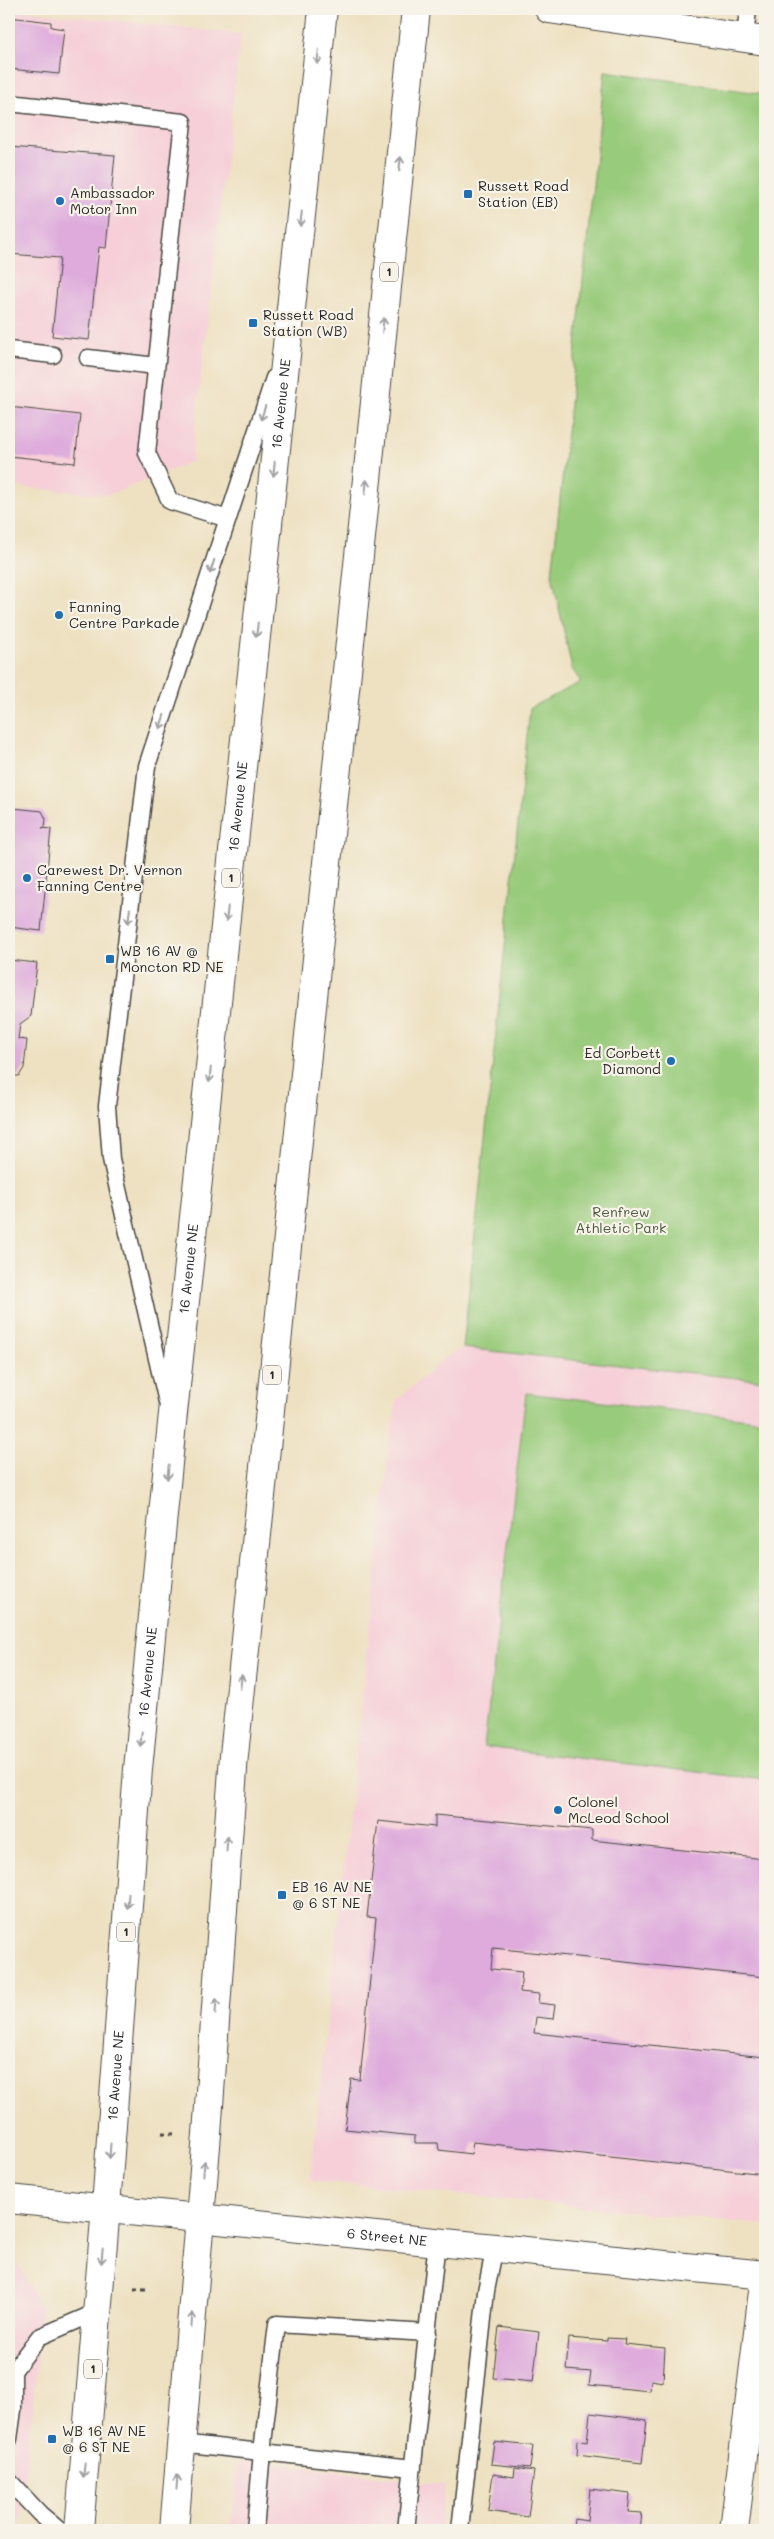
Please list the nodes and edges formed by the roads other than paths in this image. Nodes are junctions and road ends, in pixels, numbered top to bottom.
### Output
1 (324, 9) edge
2 (416, 9) edge
3 (549, 9) edge
4 (748, 9) edge
5 (755, 39) edge
6 (9, 103) edge
7 (289, 333) junction
8 (9, 350) edge
9 (53, 355) dead end
10 (88, 358) dead end
11 (156, 366) junction
12 (228, 519) junction
13 (172, 1423) junction
14 (9, 2199) edge
15 (106, 2207) junction
16 (200, 2217) junction
17 (437, 2241) junction
18 (495, 2246) junction
19 (765, 2275) edge
20 (97, 2312) junction
21 (428, 2332) junction
22 (13, 2364) edge
23 (9, 2439) edge
24 (180, 2444) junction
25 (262, 2452) junction
26 (413, 2468) junction
27 (9, 2481) edge
28 (59, 2530) edge
29 (79, 2530) edge
30 (174, 2530) edge
31 (255, 2530) edge
32 (406, 2530) edge
33 (460, 2530) edge
34 (734, 2530) edge

1 -> 7 main road, 16 Avenue NE / 1
16 -> 2 main road, 1
3 - 5 main road
4 - 5 lane
6 - 11 lane
7 -> 12 lane
7 -> 13 main road, 16 Avenue NE / 1
8 - 9 lane
10 - 11 lane
11 - 12 lane
12 -> 13 lane
13 -> 15 main road, 16 Avenue NE / 1
14 - 15 main road, 6 Street NE
15 - 16 main road, 6 Street NE
15 -> 20 main road, 16 Avenue NE / 1
16 - 17 main road, 6 Street NE
24 -> 16 main road, 1
17 - 18 main road, 6 Street NE
17 - 21 lane
18 - 19 main road, 6 Street NE
18 - 33 lane
19 - 34 main road
20 - 22 lane
20 -> 29 main road, 16 Avenue NE / 1
21 - 25 lane
21 - 26 lane
22 - 23 lane
24 - 25 lane
30 -> 24 main road, 1
25 - 26 lane
25 - 31 lane
26 - 32 lane
27 - 28 lane

